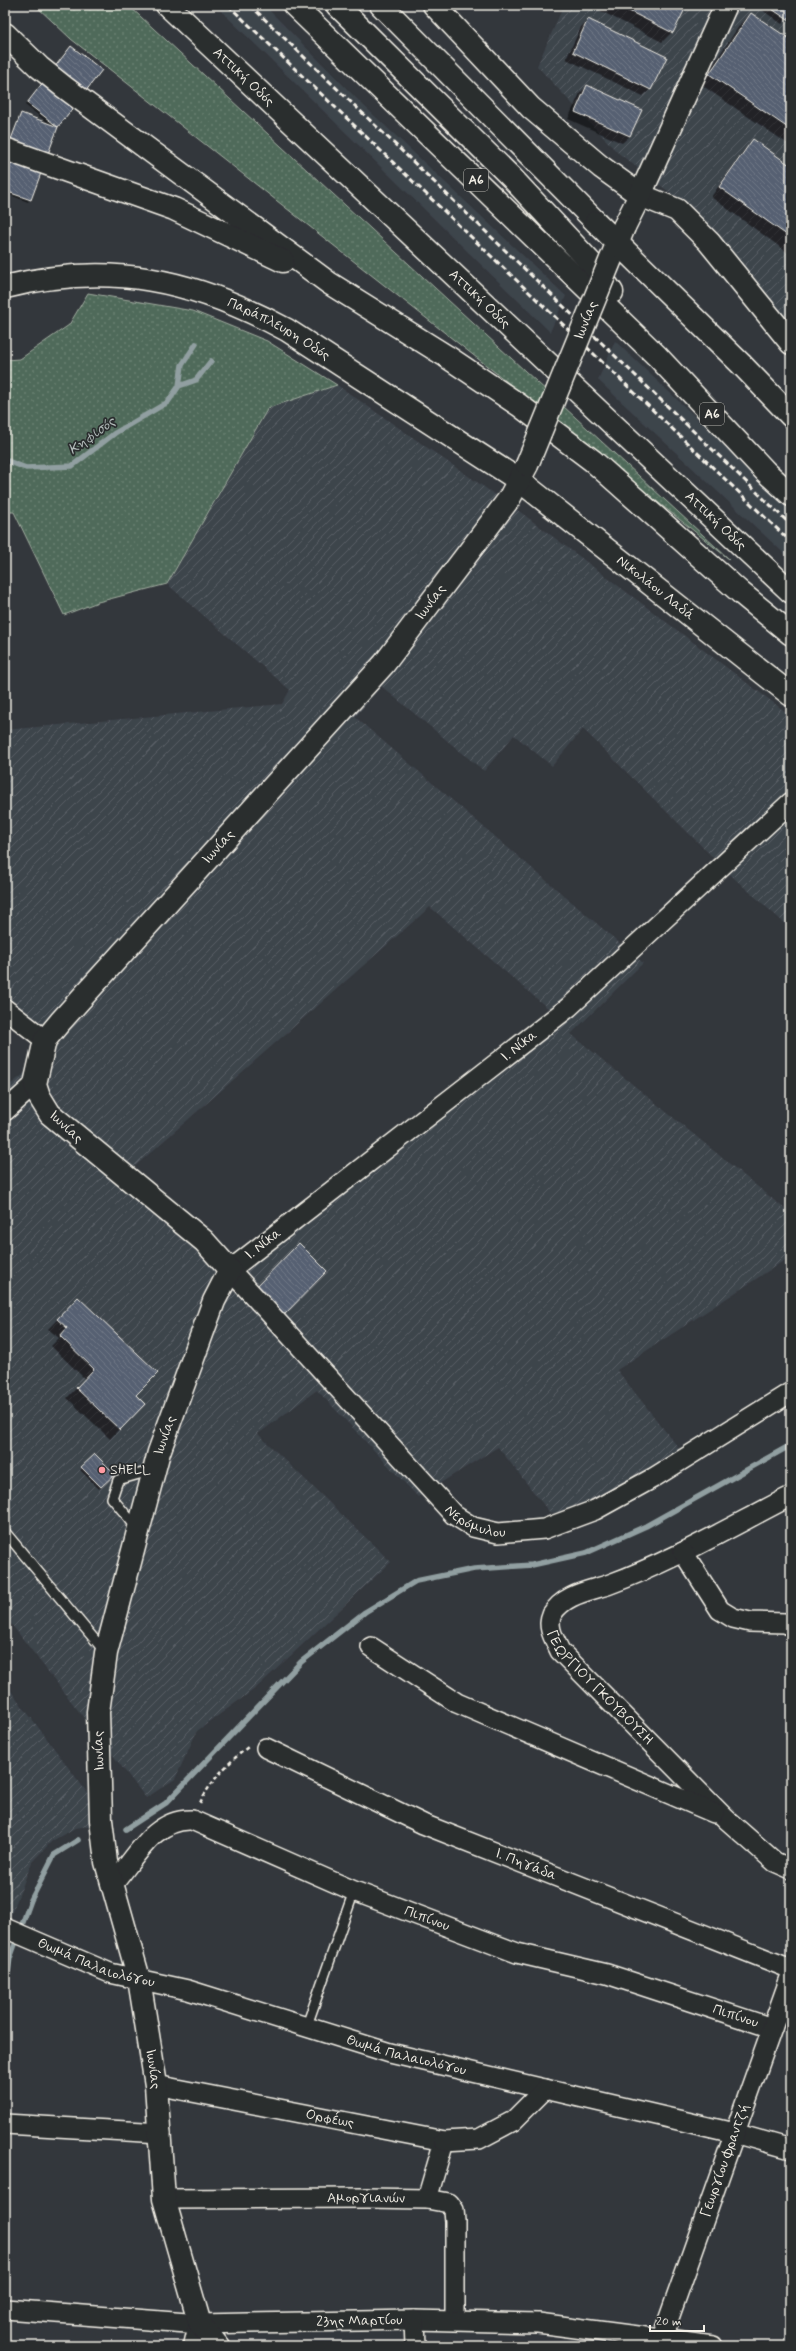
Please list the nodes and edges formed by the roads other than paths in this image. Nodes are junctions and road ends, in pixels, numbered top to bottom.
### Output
1 (167, 5) edge
2 (294, 5) edge
3 (337, 5) edge
4 (381, 5) edge
5 (434, 5) edge
6 (726, 5) edge
7 (5, 34) edge
8 (5, 149) edge
9 (640, 195) junction
10 (329, 283) junction
11 (5, 286) edge
12 (791, 343) edge
13 (657, 356) junction
14 (791, 416) edge
15 (523, 473) junction
16 (791, 495) edge
17 (791, 592) edge
18 (791, 634) edge
19 (791, 695) edge
20 (791, 802) edge
21 (5, 1010) edge
22 (45, 1040) junction
23 (35, 1084) junction
24 (5, 1111) edge
25 (230, 1270) junction
26 (791, 1392) edge
27 (154, 1469) junction
28 (791, 1496) edge
29 (138, 1530) junction
30 (5, 1532) edge
31 (683, 1552) junction
32 (791, 1626) edge
33 (371, 1647) dead end
34 (106, 1653) junction
35 (266, 1748) road end
36 (726, 1819) junction
37 (791, 1869) edge
38 (112, 1884) junction
39 (354, 1891) junction
40 (15, 1932) edge
41 (791, 1969) edge
42 (791, 1974) edge
43 (139, 1979) junction
44 (306, 2028) junction
45 (772, 2028) junction
46 (156, 2085) junction
47 (545, 2089) junction
48 (5, 2124) edge
49 (161, 2133) junction
50 (734, 2133) junction
51 (444, 2141) junction
52 (791, 2149) edge
53 (164, 2199) junction
54 (427, 2199) junction
55 (5, 2309) edge
56 (414, 2320) junction
57 (455, 2320) junction
58 (200, 2324) junction
59 (661, 2342) edge
60 (195, 2346) edge
61 (218, 2346) edge
62 (415, 2346) edge
63 (713, 2346) edge

1 - 17 main road, Αττική Οδός
2 - 13 main road, Α6
3 - 13 main road
4 - 14 main road, bridge
5 - 9 main road
6 - 9 main road, Ιωνίας
7 - 10 main road
8 - 10 main road
9 - 12 main road
9 - 15 main road, Ιωνίας, bridge
10 - 18 main road
11 - 15 main road, Παράπλευρη Οδός
13 - 16 main road, Α6
15 - 19 main road, Νικολάου Λαδά
15 - 22 main road, Ιωνίας
20 - 25 street, Ι. Νίκα
21 - 22 street
22 - 23 main road, Ιωνίας
23 - 24 street
23 - 25 main road, Ιωνίας
25 - 26 street, Νερόμυλου
25 - 27 main road, Ιωνίας
27 - 29 main road, Ιωνίας
27 - 29 lane
28 - 31 street, ΓΕΩΡΓΙΟΥ ΓΚΟΥΒΟΥΣΗ
29 - 34 main road, Ιωνίας
30 - 34 lane
31 - 32 street
31 - 36 street, ΓΕΩΡΓΙΟΥ ΓΚΟΥΒΟΥΣΗ
33 - 36 street
34 - 38 main road, Ιωνίας
35 - 41 street, Ι. Πηγάδα
36 - 37 street, ΓΕΩΡΓΙΟΥ ΓΚΟΥΒΟΥΣΗ
38 - 39 street, Πιπίνου
38 - 43 main road, Ιωνίας
39 - 44 lane
39 - 45 street, Πιπίνου
40 - 43 street, Θωμά Παλαιολόγου
42 - 45 street, Γεωργίου Φραντζή
43 - 44 street, Θωμά Παλαιολόγου
43 - 46 main road, Ιωνίας
44 - 47 street, Θωμά Παλαιολόγου
45 - 50 street, Γεωργίου Φραντζή
46 - 49 main road, Ιωνίας
46 - 51 street, Ορφέως
47 - 50 street, Θωμά Παλαιολόγου
47 - 51 street, Ορφέως
48 - 49 street
49 - 53 main road, Ιωνίας
50 - 52 street, Θωμά Παλαιολόγου
50 - 59 street, Γεωργίου Φραντζή
51 - 54 street
53 - 54 street, Αμοργιανών
53 - 58 main road, Ιωνίας
54 - 57 street, Αμοργιανών
55 - 58 street, 23ης Μαρτίου
56 - 57 street, 23ης Μαρτίου
56 - 58 street, 23ης Μαρτίου
56 - 62 street
57 - 59 street, 23ης Μαρτίου
58 - 60 main road, Ιωνίας
58 - 61 main road, Ιωνίας
59 - 63 street, 23ης Μαρτίου

